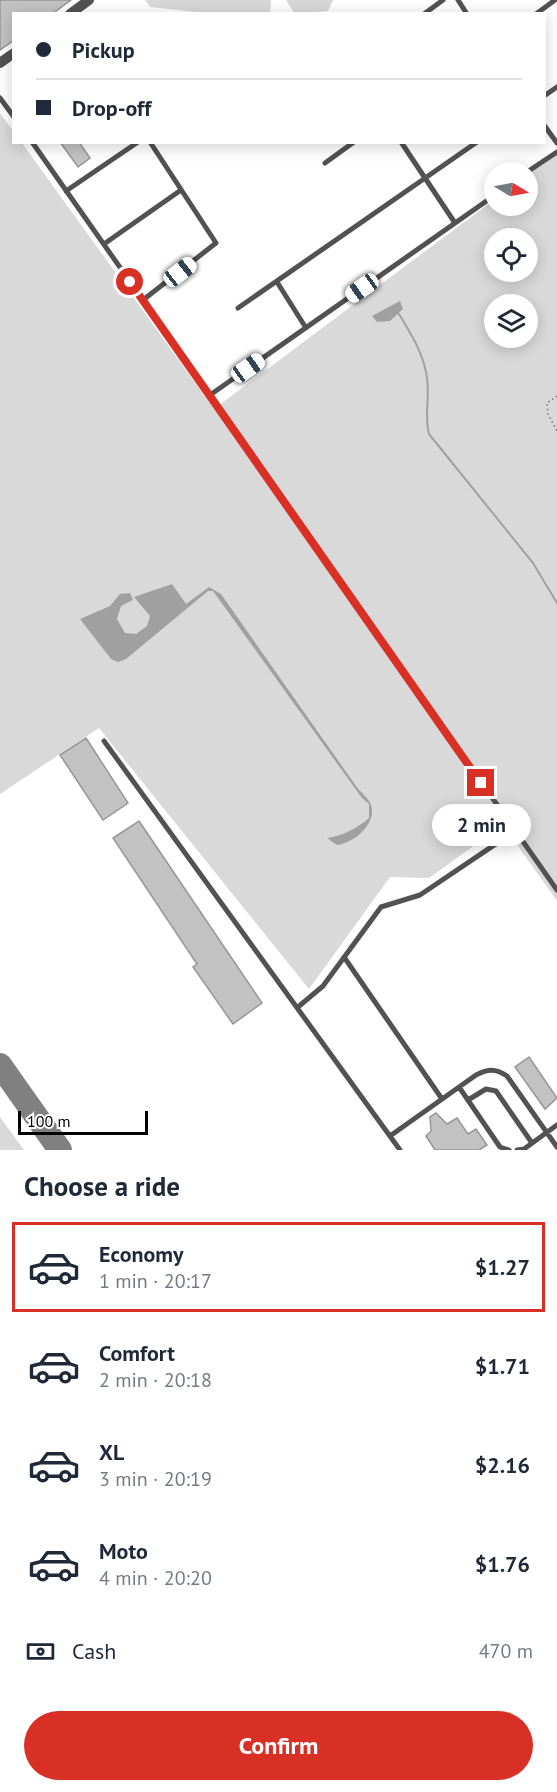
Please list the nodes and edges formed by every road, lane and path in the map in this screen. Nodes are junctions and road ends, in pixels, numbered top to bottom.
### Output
1 (89, 0) edge
2 (443, 0) edge
3 (555, 0) edge
4 (73, 12) edge
5 (427, 12) edge
6 (539, 12) edge
7 (0, 98) edge
8 (12, 114) edge
9 (546, 128) edge
10 (557, 143) edge
11 (33, 144) edge
12 (135, 144) edge
13 (151, 144) edge
14 (351, 144) edge
15 (401, 144) edge
16 (474, 144) edge
17 (557, 152) edge
18 (325, 163) dead end
19 (538, 165) edge
20 (425, 178) junction
21 (181, 190) junction
22 (66, 191) junction
23 (484, 203) edge
24 (455, 223) junction
25 (104, 244) junction
26 (276, 282) junction
27 (143, 300) junction
28 (238, 308) dead end
29 (306, 328) junction
30 (210, 395) junction
31 (557, 396) edge
32 (557, 431) edge
33 (104, 741) dead end
34 (515, 831) junction
35 (557, 890) edge
36 (344, 957) junction
37 (298, 1006) junction
38 (459, 1087) junction
39 (442, 1099) junction
40 (468, 1100) junction
41 (557, 1125) edge
42 (547, 1132) junction
43 (390, 1136) junction
44 (532, 1143) junction
45 (557, 1147) edge
46 (400, 1150) edge
47 (509, 1150) edge
48 (517, 1150) edge

1 - 4 street
2 - 5 lane
3 - 6 lane
7 - 8 lane
9 - 10 lane
11 - 22 lane
12 - 22 lane
13 - 21 lane
14 - 18 lane
15 - 20 lane
16 - 20 lane
17 - 19 lane
20 - 24 lane
20 - 26 lane
21 - 25 lane
21 - 27 lane
22 - 25 lane
23 - 24 lane
24 - 29 lane
25 - 27 lane
26 - 28 lane
26 - 29 lane
27 - 30 lane
29 - 30 lane
30 - 34 lane
31 - 32 path
33 - 37 lane
34 - 35 lane
34 - 36 lane
36 - 37 lane
36 - 39 lane
37 - 43 lane
38 - 39 lane
38 - 40 lane
38 - 42 lane
39 - 43 lane
40 - 44 lane
40 - 47 lane
41 - 42 lane
42 - 44 lane
42 - 45 lane
43 - 46 lane
44 - 48 lane

